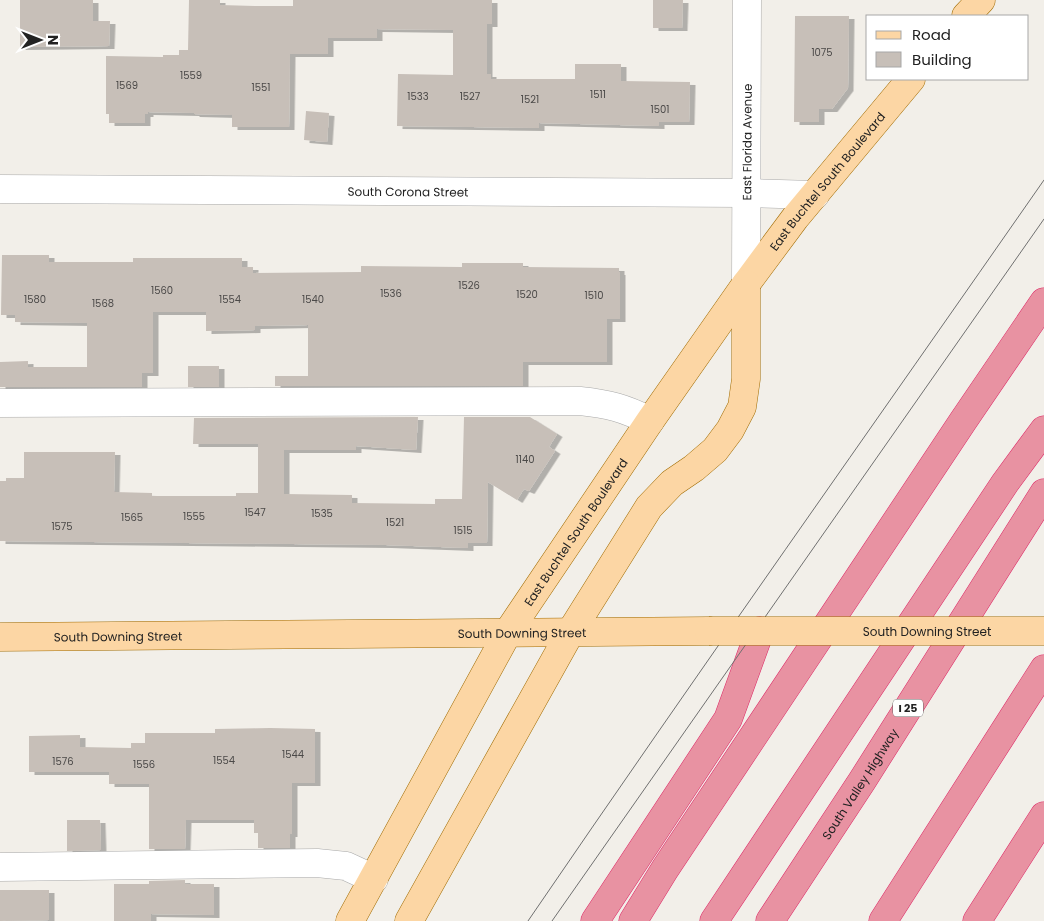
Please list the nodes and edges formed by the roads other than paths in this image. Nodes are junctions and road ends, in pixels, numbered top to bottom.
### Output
1 (747, 0) edge
2 (981, 0) edge
3 (967, 15) edge
4 (910, 80) edge
5 (0, 189) edge
6 (746, 193) junction
7 (815, 195) junction
8 (746, 284) junction
9 (1044, 302) edge
10 (0, 403) edge
11 (650, 421) junction
12 (1044, 430) edge
13 (1044, 493) edge
14 (760, 631) junction
15 (1044, 631) edge
16 (508, 632) junction
17 (570, 633) junction
18 (0, 637) edge
19 (1044, 669) edge
20 (1044, 816) edge
21 (0, 867) edge
22 (374, 879) junction
23 (350, 921) edge
24 (409, 921) edge
25 (596, 921) edge
26 (633, 921) edge
27 (714, 921) edge
28 (770, 921) edge
29 (883, 921) edge
30 (977, 921) edge

1 - 6 street, East Florida Avenue
2 - 3 main road
4 - 7 main road, East Buchtel South Boulevard
5 - 6 street, South Corona Street
6 - 7 street, South Corona Street
6 - 8 street, East Florida Avenue
7 - 8 main road, East Buchtel South Boulevard
8 - 11 main road, East Buchtel South Boulevard
8 - 17 main road
9 - 26 highway
10 - 11 street
11 - 16 main road, East Buchtel South Boulevard
12 - 27 highway
13 - 28 highway, South Valley Highway / I 25
14 - 15 main road, South Downing Street, bridge
14 - 17 main road, South Downing Street, bridge
14 - 25 highway
16 - 17 main road, South Downing Street
16 - 18 main road, South Downing Street
16 - 22 main road, East Buchtel South Boulevard
17 - 24 main road
19 - 29 highway
20 - 30 highway
21 - 22 street
22 - 23 main road, East Buchtel South Boulevard

